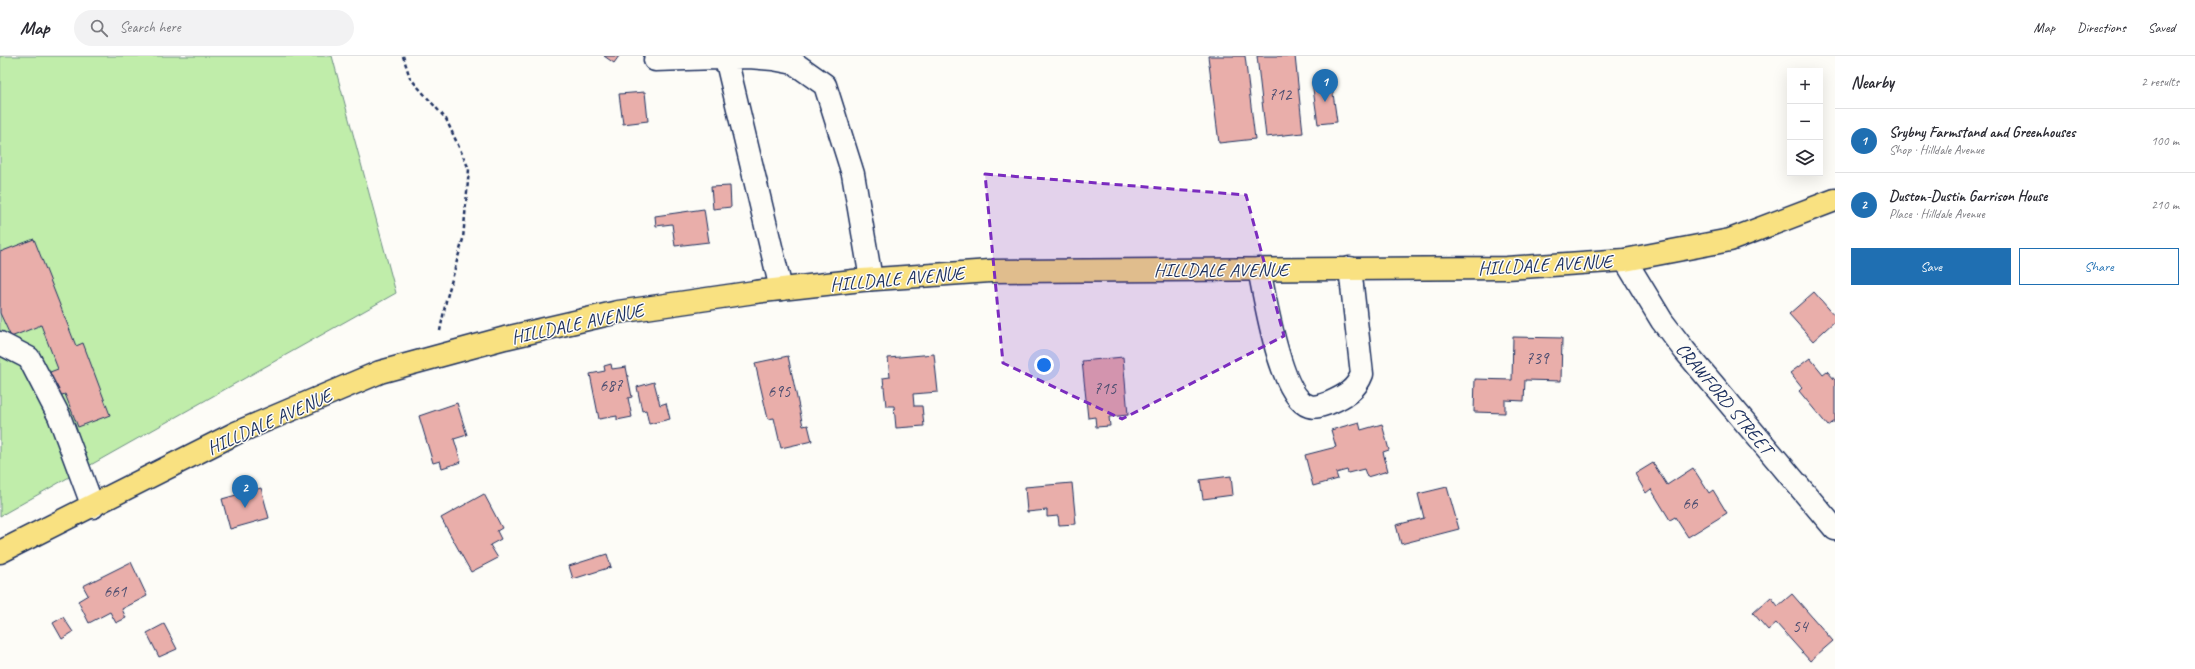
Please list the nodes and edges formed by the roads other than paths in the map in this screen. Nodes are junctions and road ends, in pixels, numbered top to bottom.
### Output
1 (726, 58) junction
2 (655, 60) dead end
3 (1835, 200) edge
4 (1625, 260) junction
5 (1350, 268) junction
6 (1259, 269) junction
7 (871, 279) junction
8 (781, 289) junction
9 (0, 343) edge
10 (93, 507) junction
11 (1835, 529) edge
12 (0, 552) edge

1 - 2 street
1 - 7 street
1 - 8 street
3 - 4 main road, HILLDALE AVENUE
4 - 5 main road, HILLDALE AVENUE
4 - 11 street, CRAWFORD STREET
5 - 6 main road, HILLDALE AVENUE
5 - 6 street
6 - 7 main road, HILLDALE AVENUE
7 - 8 main road, HILLDALE AVENUE
8 - 10 main road, HILLDALE AVENUE
9 - 10 street
10 - 12 main road, HILLDALE AVENUE

